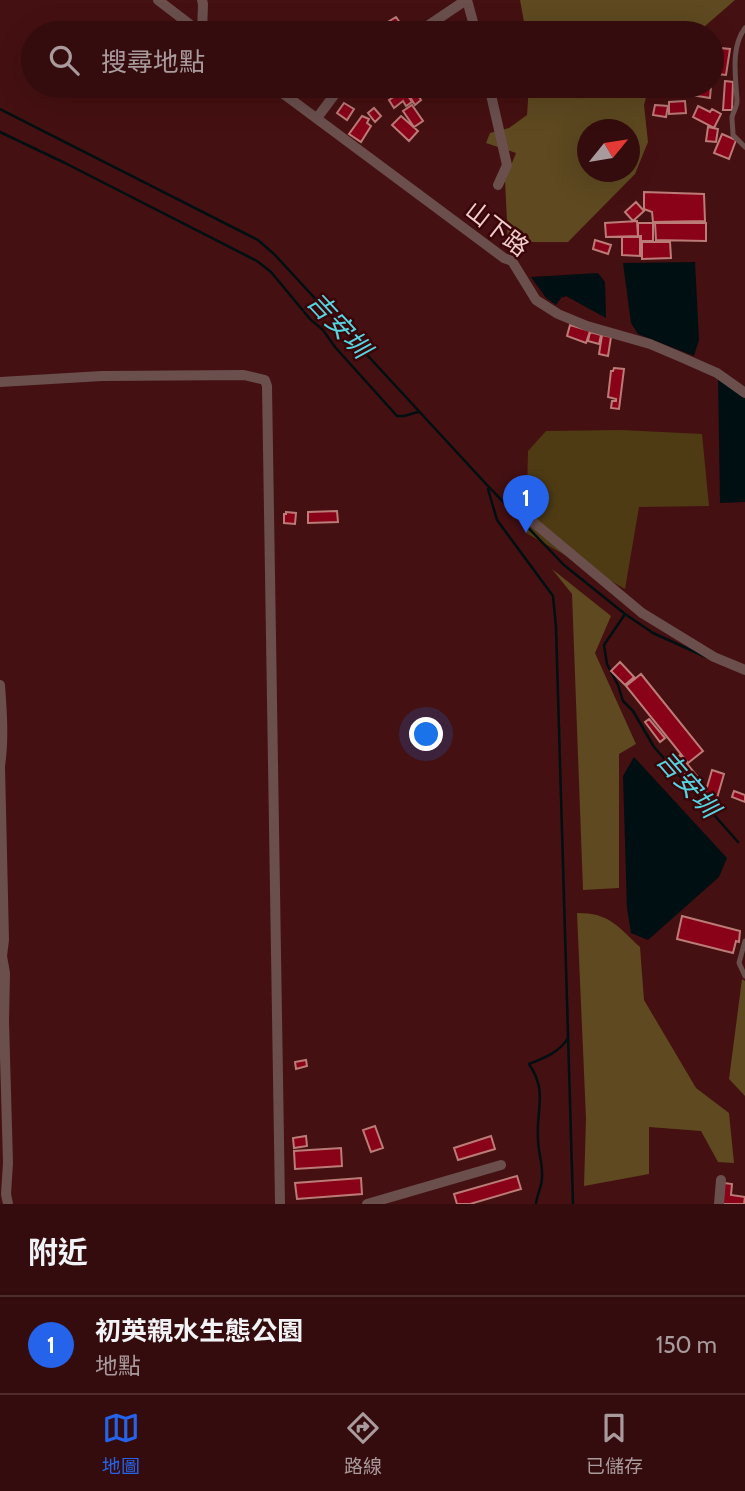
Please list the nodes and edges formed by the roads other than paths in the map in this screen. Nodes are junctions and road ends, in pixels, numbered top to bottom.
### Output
1 (158, 0) edge
2 (202, 0) edge
3 (467, 0) edge
4 (186, 21) edge
5 (203, 21) edge
6 (435, 21) edge
7 (473, 21) edge
8 (745, 28) edge
9 (290, 98) edge
10 (332, 98) edge
11 (492, 98) edge
12 (317, 118) junction
13 (745, 147) edge
14 (498, 185) dead end
15 (0, 382) edge
16 (745, 393) edge
17 (533, 522) dead end
18 (745, 670) edge
19 (0, 685) edge
20 (745, 941) edge
21 (745, 976) edge
22 (501, 1165) dead end
23 (721, 1180) dead end
24 (8, 1204) edge
25 (280, 1204) edge
26 (367, 1204) edge
27 (719, 1204) edge

1 - 4 street
2 - 5 street
3 - 6 street
3 - 7 street
8 - 13 lane
9 - 12 street, 山下路
10 - 12 street
11 - 14 street
12 - 16 street, 山下路
15 - 25 street
17 - 18 street
19 - 24 street
20 - 21 lane
22 - 26 street
23 - 27 street

